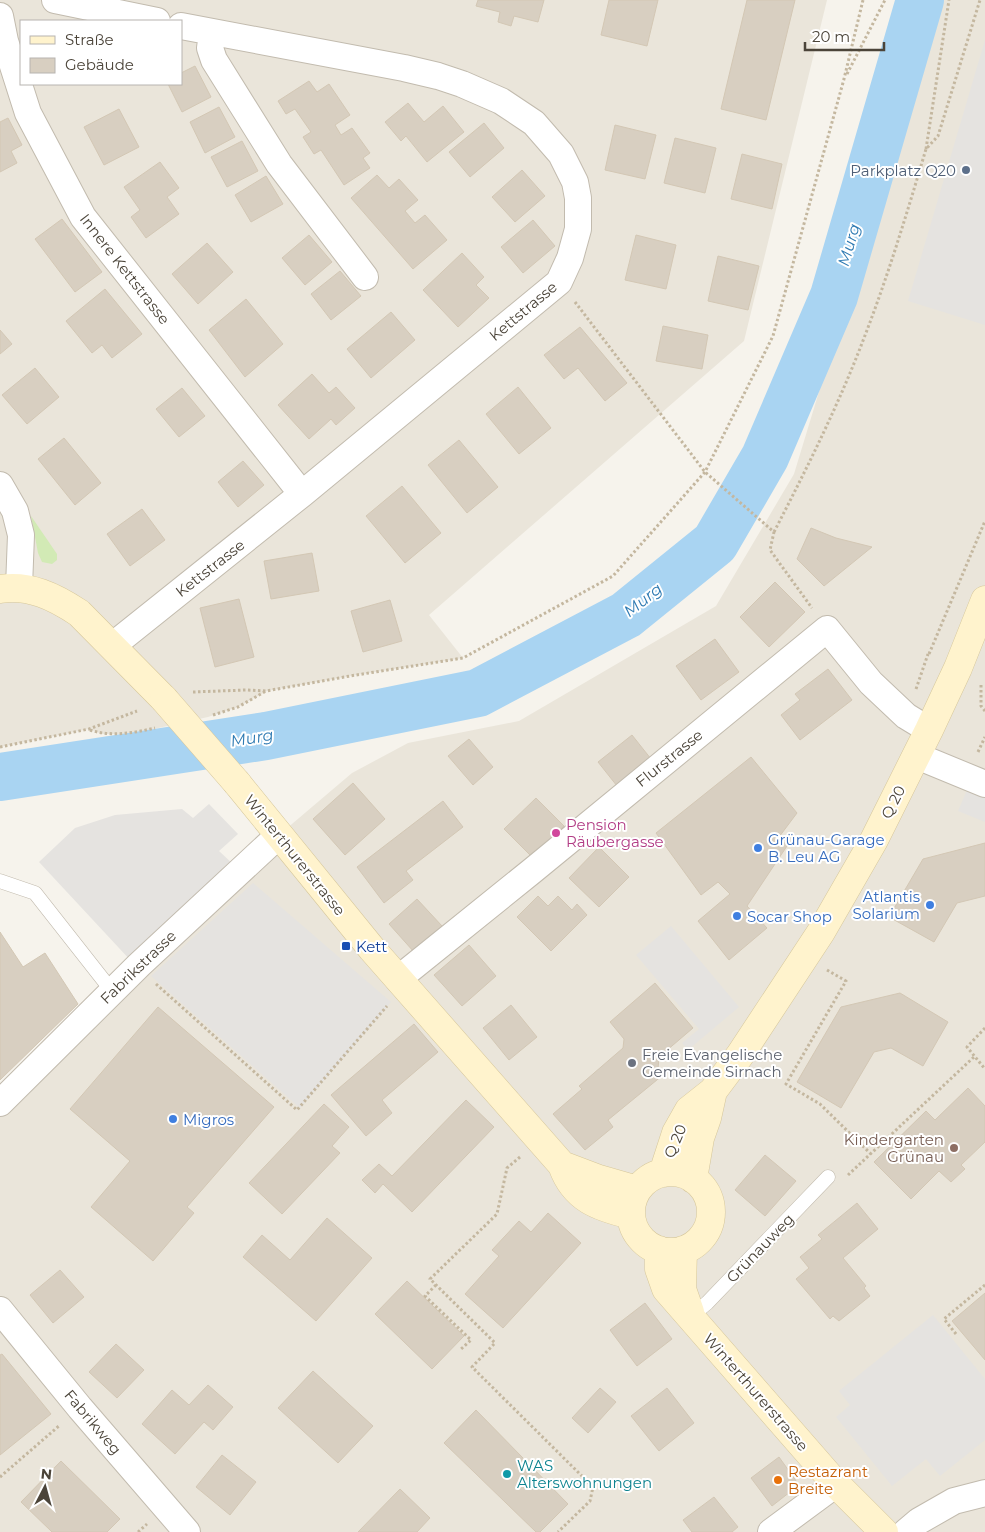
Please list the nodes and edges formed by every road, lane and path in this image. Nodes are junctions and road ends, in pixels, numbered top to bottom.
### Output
1 (55, 0) edge
2 (863, 0) edge
3 (885, 0) edge
4 (949, 0) edge
5 (980, 0) edge
6 (0, 16) edge
7 (152, 20) edge
8 (182, 26) edge
9 (212, 33) junction
10 (844, 79) junction
11 (926, 149) junction
12 (365, 277) dead end
13 (559, 282) junction
14 (704, 472) junction
15 (0, 485) edge
16 (302, 494) junction
17 (774, 532) junction
18 (10, 588) edge
19 (985, 600) edge
20 (827, 629) junction
21 (112, 646) junction
22 (981, 706) dead end
23 (985, 711) edge
24 (208, 717) dead end
25 (149, 730) dead end
26 (929, 730) junction
27 (0, 746) edge
28 (917, 756) junction
29 (985, 784) edge
30 (279, 835) junction
31 (0, 881) edge
32 (822, 968) dead end
33 (398, 978) junction
34 (154, 982) dead end
35 (112, 991) junction
36 (388, 1006) dead end
37 (985, 1028) edge
38 (975, 1056) junction
39 (985, 1069) edge
40 (713, 1091) junction
41 (0, 1103) edge
42 (527, 1152) dead end
43 (871, 1154) junction
44 (663, 1172) junction
45 (828, 1177) joint
46 (693, 1179) junction
47 (634, 1202) junction
48 (671, 1250) junction
49 (436, 1285) junction
50 (985, 1285) edge
51 (0, 1310) edge
52 (691, 1316) junction
53 (956, 1334) dead end
54 (460, 1350) dead end
55 (80, 1408) junction
56 (0, 1477) edge
57 (836, 1484) junction
58 (985, 1492) edge
59 (187, 1532) edge
60 (558, 1532) edge
61 (771, 1532) edge
62 (884, 1532) edge
63 (906, 1532) edge

1 - 7 street
2 - 10 path
3 - 10 path
4 - 11 path
5 - 11 path
6 - 16 street, Innere Kettstrasse
8 - 9 street, Kettstrasse
9 - 12 street
9 - 13 street, Kettstrasse
10 - 14 path
11 - 17 path
13 - 14 path
13 - 16 street, Kettstrasse
14 - 17 path
14 - 24 path
15 - 18 street
16 - 21 street, Kettstrasse
17 - 20 path
18 - 21 main road, Winterthurerstrasse
19 - 26 main road, Q 20
20 - 26 street
20 - 33 street, Flurstrasse
21 - 30 main road, Winterthurerstrasse, bridge
22 - 23 path
25 - 27 path
26 - 28 main road, Q 20
28 - 29 street
28 - 40 main road, Q 20
30 - 33 main road, Winterthurerstrasse
30 - 35 street, Fabrikstrasse
31 - 35 lane
32 - 43 path
33 - 47 main road, Winterthurerstrasse
34 - 36 path
35 - 41 street, Fabrikstrasse
37 - 38 path
38 - 39 path
38 - 43 path
40 - 44 main road, Q 20
40 - 46 main road, Q 20
42 - 49 path
43 - 45 path
44 - 46 main road
44 - 47 main road
45 - 52 lane, Grünauweg
46 - 48 main road
47 - 48 main road
48 - 52 main road, Winterthurerstrasse
49 - 54 path
49 - 60 path
50 - 53 path
51 - 55 street, Fabrikweg
52 - 57 main road, Winterthurerstrasse
55 - 56 path
55 - 59 street, Fabrikweg
57 - 61 street
57 - 62 main road, Winterthurerstrasse
58 - 63 street

